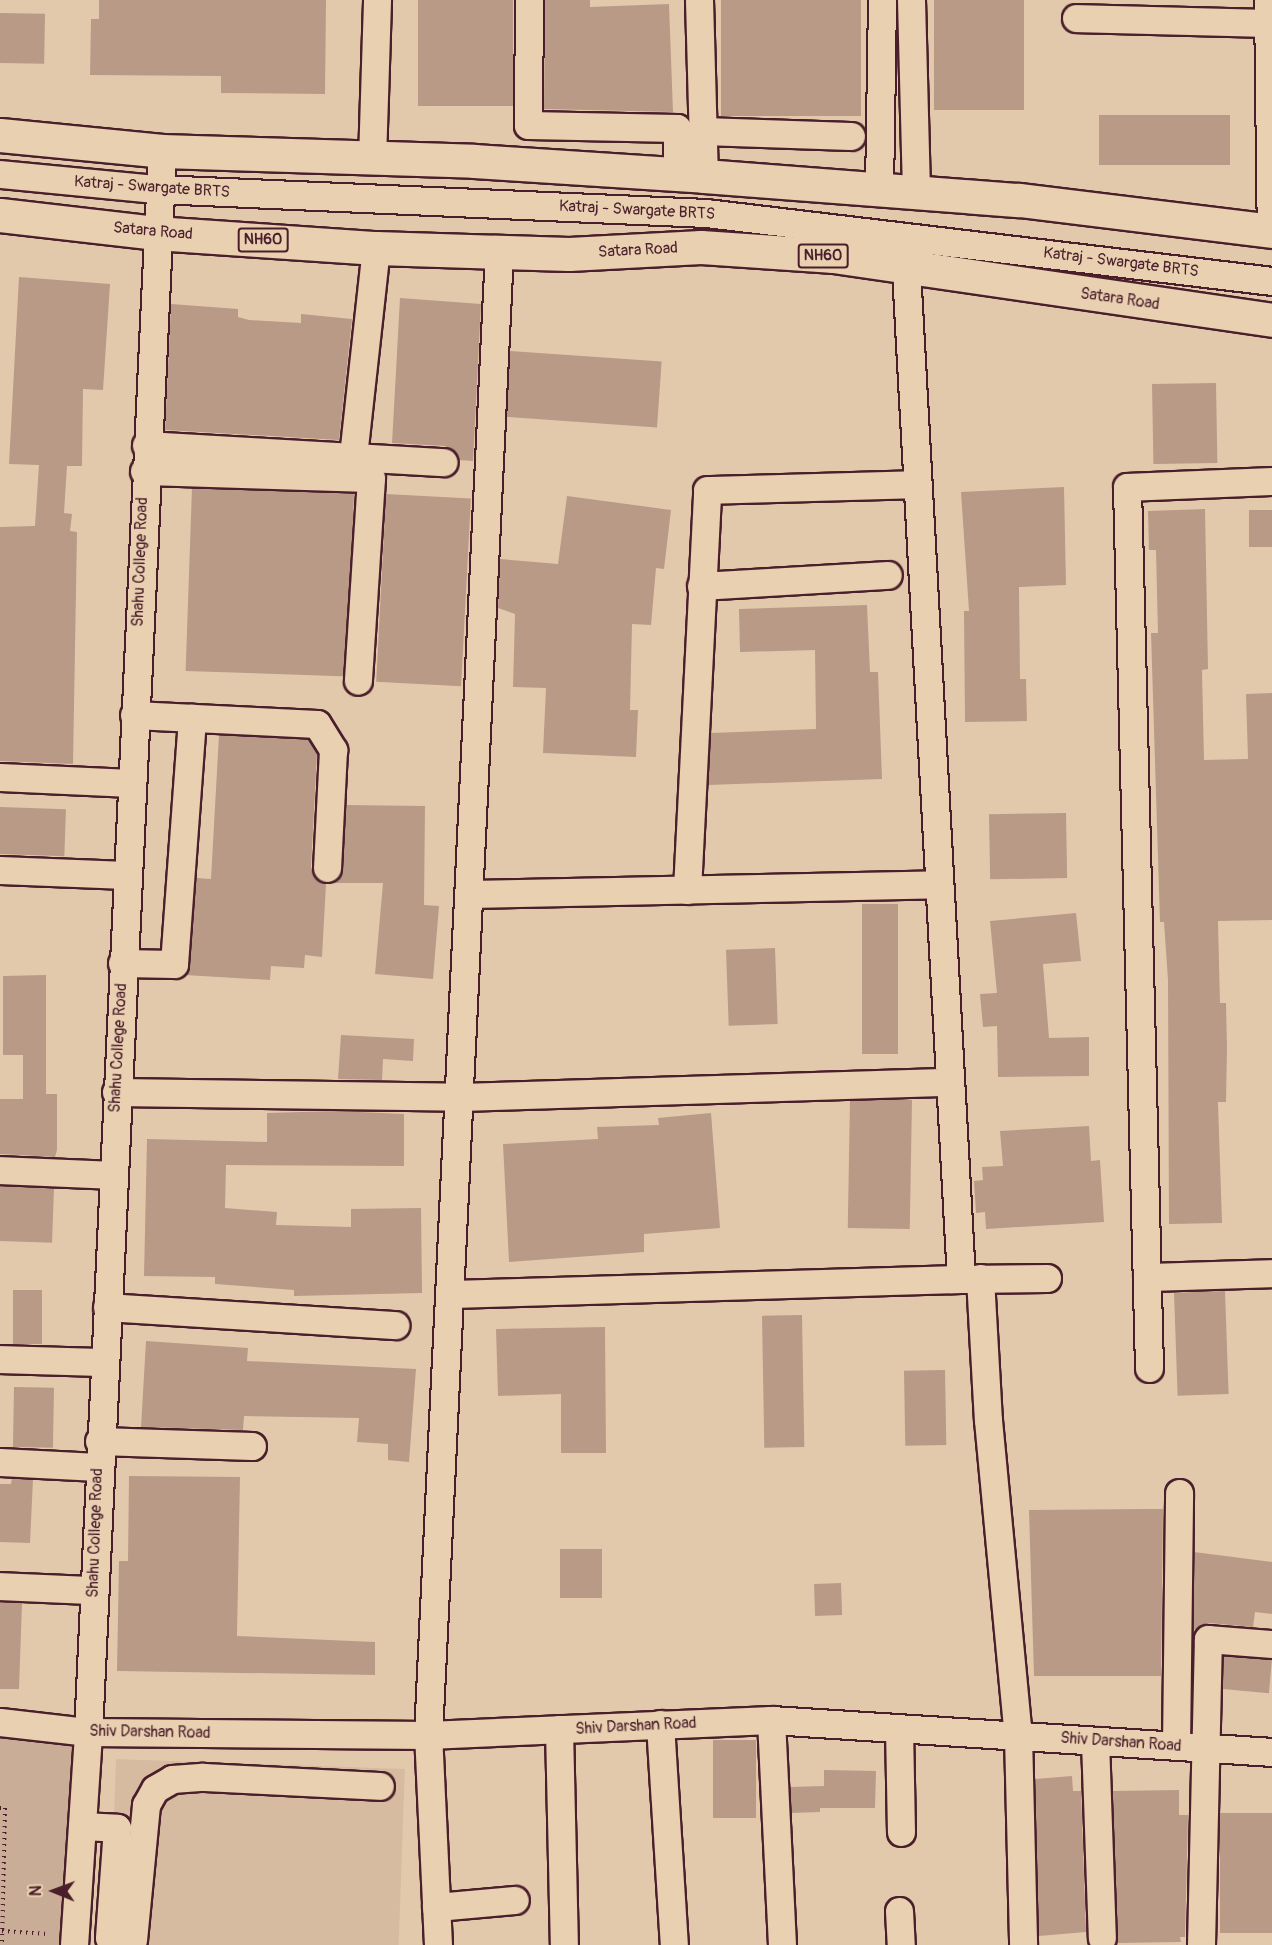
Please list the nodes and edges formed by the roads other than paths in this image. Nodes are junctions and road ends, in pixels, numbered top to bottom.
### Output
1 (377, 0) edge
2 (529, 0) edge
3 (699, 0) edge
4 (882, 0) edge
5 (911, 0) edge
6 (1269, 15) edge
7 (1076, 18) dead end
8 (702, 131) junction
9 (0, 135) edge
10 (851, 136) dead end
11 (162, 151) junction
12 (372, 160) junction
13 (0, 174) edge
14 (691, 175) junction
15 (157, 189) junction
16 (879, 190) junction
17 (1271, 192) edge
18 (916, 193) junction
19 (0, 215) edge
20 (1271, 230) edge
21 (155, 232) junction
22 (376, 248) junction
23 (499, 252) junction
24 (906, 269) junction
25 (1272, 281) edge
26 (1272, 320) edge
27 (353, 456) junction
28 (145, 458) junction
29 (444, 462) dead end
30 (1272, 481) edge
31 (917, 484) junction
32 (888, 575) dead end
33 (701, 586) junction
34 (358, 681) dead end
35 (134, 715) junction
36 (192, 718) junction
37 (0, 777) edge
38 (131, 783) junction
39 (327, 868) dead end
40 (0, 870) edge
41 (126, 875) junction
42 (939, 884) junction
43 (687, 890) junction
44 (472, 894) junction
45 (122, 963) junction
46 (950, 1082) junction
47 (116, 1092) junction
48 (461, 1097) junction
49 (0, 1170) edge
50 (113, 1175) junction
51 (1272, 1273) edge
52 (1147, 1277) junction
53 (1047, 1278) dead end
54 (971, 1279) junction
55 (452, 1294) junction
56 (107, 1307) junction
57 (395, 1325) dead end
58 (0, 1359) edge
59 (104, 1362) junction
60 (1149, 1368) dead end
61 (252, 1446) dead end
62 (98, 1454) junction
63 (0, 1462) edge
64 (1179, 1493) dead end
65 (0, 1587) edge
66 (93, 1590) junction
67 (1272, 1644) edge
68 (771, 1720) junction
69 (0, 1722) edge
70 (660, 1724) junction
71 (899, 1728) junction
72 (559, 1729) junction
73 (88, 1732) junction
74 (428, 1735) junction
75 (1018, 1736) junction
76 (1095, 1741) junction
77 (1189, 1746) junction
78 (1272, 1752) edge
79 (380, 1786) dead end
80 (82, 1826) junction
81 (117, 1828) junction
82 (144, 1831) junction
83 (901, 1832) dead end
84 (515, 1900) dead end
85 (436, 1906) junction
86 (899, 1911) dead end
87 (1102, 1938) dead end
88 (75, 1941) edge
89 (127, 1941) edge
90 (438, 1945) edge
91 (564, 1945) edge
92 (674, 1945) edge
93 (782, 1945) edge
94 (901, 1945) edge
95 (1023, 1945) edge
96 (1201, 1945) edge

1 - 12 street
2 - 14 street
3 - 8 street
4 - 16 street
5 - 18 street
6 - 7 street
6 - 17 street
8 - 10 street
8 - 14 street
9 - 11 highway
11 - 12 highway
11 - 15 street, Shahu College Road
12 - 14 highway
13 - 15 street, Katraj - Swargate BRTS
14 - 16 highway
15 - 21 street, Shahu College Road
15 - 25 street, Katraj - Swargate BRTS
16 - 18 highway
17 - 20 street
18 - 20 highway
19 - 21 highway, Satara Road / NH60
21 - 22 highway, Satara Road / NH60
21 - 28 street, Shahu College Road
22 - 23 highway, Satara Road / NH60
22 - 27 street
23 - 24 highway, Satara Road / NH60
23 - 44 street
24 - 26 highway, Satara Road / NH60
24 - 31 street
27 - 28 street
27 - 29 street
28 - 34 street
28 - 35 street, Shahu College Road
30 - 52 street
31 - 33 street
31 - 42 street
32 - 33 street
33 - 43 street
35 - 36 street
35 - 38 street, Shahu College Road
36 - 39 street
36 - 45 street
37 - 38 street
38 - 41 street, Shahu College Road
40 - 41 street
41 - 45 street, Shahu College Road
42 - 43 street
42 - 46 street
43 - 44 street
44 - 48 street
45 - 47 street, Shahu College Road
46 - 48 street
46 - 54 street
47 - 48 street
47 - 50 street, Shahu College Road
48 - 55 street
49 - 50 street
50 - 56 street, Shahu College Road
51 - 52 street
52 - 60 street
53 - 54 street
54 - 55 street
54 - 75 street
55 - 74 street
56 - 57 street
56 - 59 street, Shahu College Road
58 - 59 street
59 - 62 street, Shahu College Road
61 - 62 street
62 - 63 street
62 - 66 street, Shahu College Road
64 - 77 street
65 - 66 street
66 - 73 street, Shahu College Road
67 - 77 street
68 - 70 street, Shiv Darshan Road
68 - 71 street, Shiv Darshan Road
68 - 93 street
69 - 73 street, Shiv Darshan Road
70 - 72 street, Shiv Darshan Road
70 - 92 street
71 - 75 street, Shiv Darshan Road
71 - 83 street
72 - 74 street, Shiv Darshan Road
72 - 91 street
73 - 74 street, Shiv Darshan Road
73 - 80 street, Shahu College Road
74 - 85 street
75 - 76 street, Shiv Darshan Road
75 - 95 street
76 - 77 street, Shiv Darshan Road
76 - 87 street
77 - 78 street, Shiv Darshan Road
77 - 96 street
79 - 82 street
80 - 81 street
80 - 88 street, Shahu College Road
81 - 82 street
81 - 89 street
82 - 89 street
84 - 85 street
85 - 90 street
86 - 94 street
88 - 89 street

